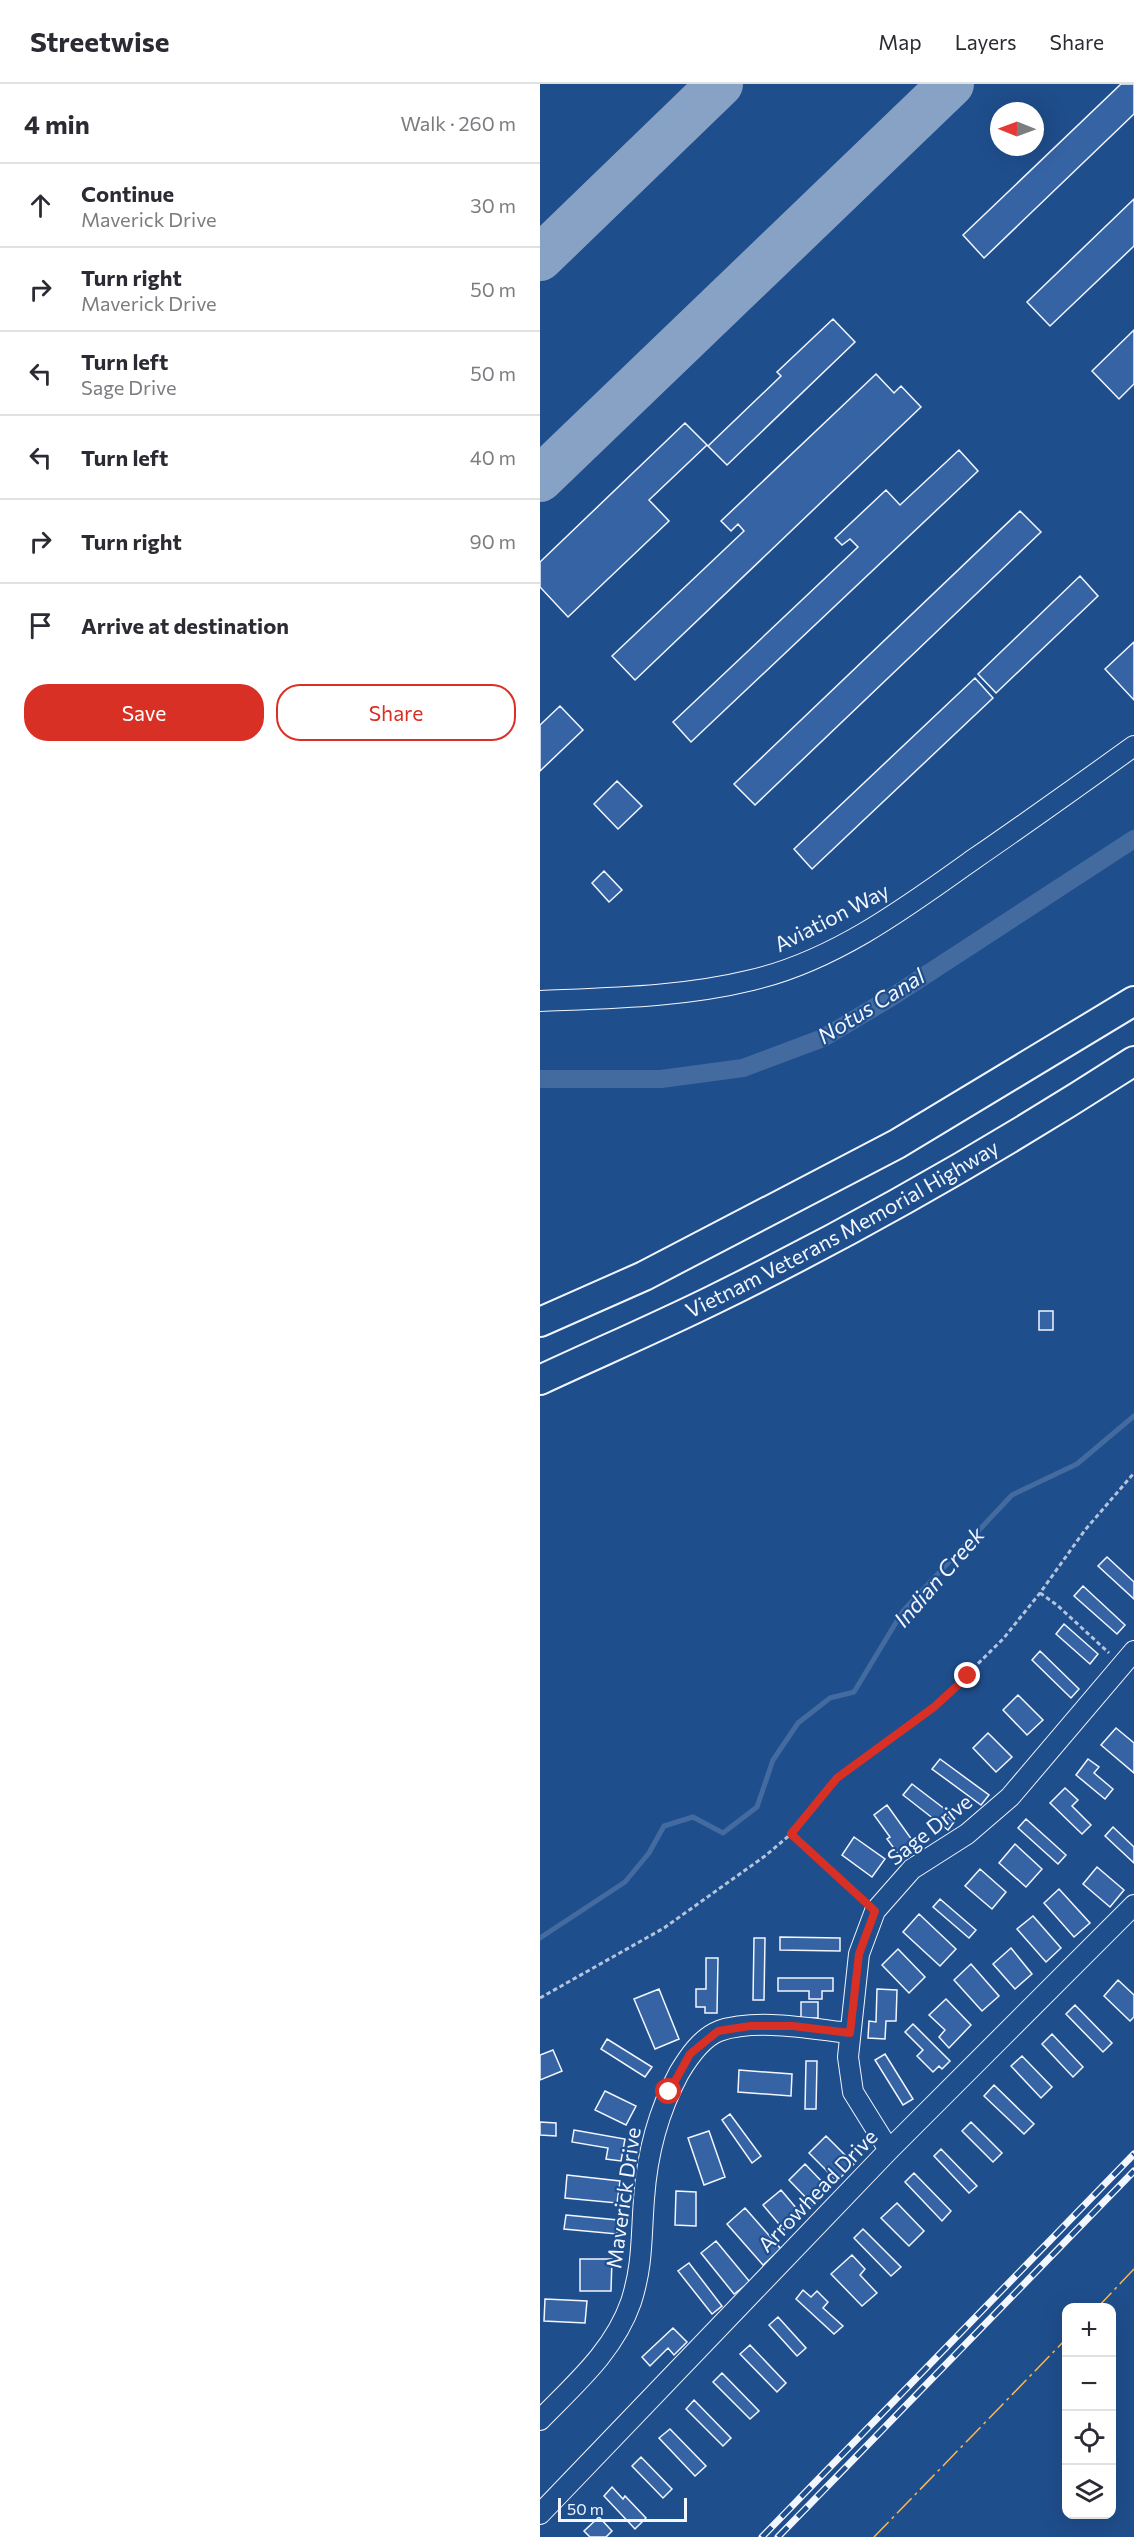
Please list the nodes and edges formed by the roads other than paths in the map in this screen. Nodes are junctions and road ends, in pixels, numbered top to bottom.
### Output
1 (1134, 746) edge
2 (540, 1001) edge
3 (1134, 1001) edge
4 (1134, 1061) edge
5 (540, 1322) edge
6 (540, 1380) edge
7 (1128, 1658) edge
8 (1134, 1905) edge
9 (850, 2033) junction
10 (890, 2150) junction
11 (540, 2420) edge
12 (545, 2501) edge

1 - 2 street, Aviation Way
3 - 5 highway
4 - 6 highway, Vietnam Veterans Memorial Highway
7 - 9 street, Sage Drive
8 - 10 street, Arrowhead Drive
9 - 10 street, Sage Drive
9 - 11 street, Maverick Drive
10 - 12 street, Arrowhead Drive

